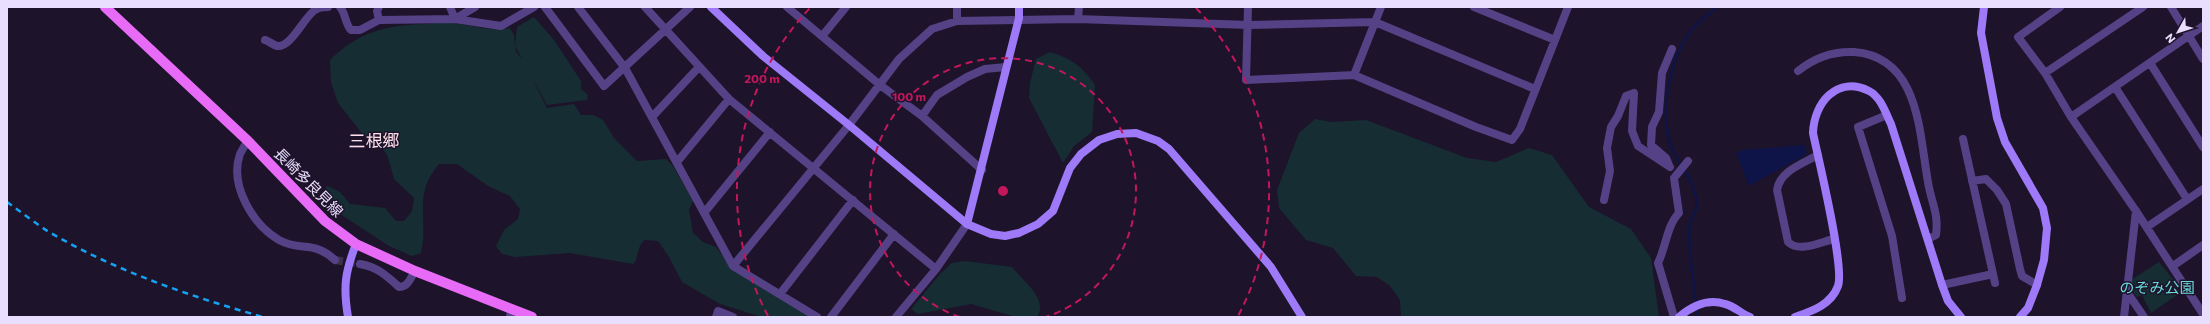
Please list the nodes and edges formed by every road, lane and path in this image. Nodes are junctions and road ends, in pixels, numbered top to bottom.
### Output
1 (105, 7) edge
2 (328, 7) edge
3 (340, 7) edge
4 (379, 7) edge
5 (450, 7) edge
6 (475, 7) edge
7 (534, 7) edge
8 (545, 7) edge
9 (578, 7) edge
10 (645, 7) edge
11 (690, 7) edge
12 (711, 7) edge
13 (788, 7) edge
14 (846, 7) edge
15 (957, 7) edge
16 (1019, 7) edge
17 (1079, 7) edge
18 (1248, 7) edge
19 (1381, 7) edge
20 (1474, 7) edge
21 (1568, 7) edge
22 (1984, 7) edge
23 (2060, 7) edge
24 (2142, 7) edge
25 (2171, 7) edge
26 (1018, 18) junction
27 (455, 19) junction
28 (1078, 19) junction
29 (379, 20) junction
30 (957, 20) junction
31 (1375, 22) junction
32 (1249, 26) junction
33 (2203, 26) edge
34 (664, 29) junction
35 (823, 35) junction
36 (2189, 37) junction
37 (265, 40) dead end
38 (1555, 40) junction
39 (1672, 49) dead end
40 (2203, 59) edge
41 (2150, 63) junction
42 (699, 67) junction
43 (1006, 67) junction
44 (625, 68) junction
45 (1798, 71) dead end
46 (2045, 72) junction
47 (1354, 75) junction
48 (880, 85) junction
49 (2115, 87) junction
50 (1535, 89) junction
51 (729, 99) junction
52 (1886, 115) junction
53 (922, 116) junction
54 (652, 117) junction
55 (2071, 117) junction
56 (849, 125) junction
57 (770, 132) junction
58 (1963, 139) dead end
59 (248, 141) junction
60 (2203, 147) edge
61 (1818, 155) junction
62 (1687, 161) dead end
63 (677, 162) junction
64 (813, 167) junction
65 (1670, 167) junction
66 (982, 170) junction
67 (1677, 175) junction
68 (1972, 180) junction
69 (2203, 189) edge
70 (2187, 199) junction
71 (853, 200) junction
72 (1604, 200) dead end
73 (2136, 210) junction
74 (704, 212) junction
75 (967, 224) junction
76 (2147, 227) junction
77 (894, 234) junction
78 (1834, 239) junction
79 (1928, 239) junction
80 (356, 244) junction
81 (2203, 245) edge
82 (335, 260) tunnel mouth
83 (360, 264) tunnel mouth
84 (733, 266) junction
85 (2173, 266) junction
86 (936, 269) junction
87 (415, 271) junction
88 (1993, 274) junction
89 (1996, 283) dead end
90 (1942, 285) junction
91 (2037, 285) junction
92 (2126, 292) junction
93 (780, 294) junction
94 (1902, 298) dead end
95 (510, 313) edge
96 (2203, 314) edge
97 (348, 317) edge
98 (532, 317) edge
99 (716, 317) edge
100 (733, 317) edge
101 (817, 317) edge
102 (831, 317) edge
103 (896, 317) edge
104 (1302, 317) edge
105 (1674, 317) edge
106 (1679, 317) edge
107 (1750, 317) edge
108 (1795, 317) edge
109 (1961, 317) edge
110 (2020, 317) edge
111 (2124, 317) edge
112 (2144, 317) edge

1 - 59 main road, 長崎多良見線
2 - 37 street
3 - 29 street
4 - 29 street
5 - 27 street
6 - 27 street
7 - 27 street
8 - 44 street
9 - 44 street
10 - 34 street
11 - 34 street
12 - 56 street
13 - 35 street
14 - 35 street
15 - 30 street
16 - 26 street
17 - 28 street
18 - 32 street
19 - 31 street
20 - 38 street
21 - 38 street
22 - 91 street
23 - 46 street
24 - 46 street
25 - 36 street
26 - 28 street
26 - 30 street
26 - 43 street
27 - 29 street
28 - 32 street
30 - 48 street
31 - 32 street
31 - 47 street
31 - 50 street
32 - 47 street
33 - 36 street
34 - 42 street
34 - 44 street
35 - 48 street
36 - 40 street
36 - 41 street
38 - 50 street
39 - 65 street
41 - 49 street
41 - 60 street
42 - 51 street
42 - 54 street
43 - 53 street
43 - 66 street
44 - 54 street
45 - 79 street
46 - 55 street
47 - 50 street
48 - 53 street
48 - 56 street
49 - 55 street
49 - 70 street
51 - 57 street
51 - 63 street
52 - 61 street
52 - 79 street
52 - 94 street
53 - 66 street
54 - 63 street
55 - 73 street
56 - 64 street
56 - 75 street
57 - 64 street
57 - 74 street
58 - 68 street
59 - 80 main road, 長崎多良見線
59 - 82 street
61 - 78 street
61 - 78 street
62 - 67 street
63 - 74 street
64 - 71 street
64 - 84 street
65 - 67 street
65 - 72 street
66 - 75 street
67 - 105 street
68 - 88 street
68 - 91 street
69 - 70 street
70 - 76 street
71 - 77 street
71 - 93 street
73 - 76 street
73 - 92 street
74 - 84 street
75 - 86 street
75 - 104 street
76 - 85 street
77 - 86 street
77 - 102 street
78 - 108 street
79 - 90 street
80 - 87 main road, 長崎多良見線
80 - 97 street
81 - 85 street
83 - 87 street
84 - 93 street
85 - 96 street
86 - 103 street
87 - 95 main road, 長崎多良見線
88 - 89 street
88 - 90 street
90 - 109 street
91 - 110 street
92 - 111 street
92 - 112 street
93 - 101 street
95 - 98 main road, 長崎多良見線
99 - 100 street
106 - 107 street

